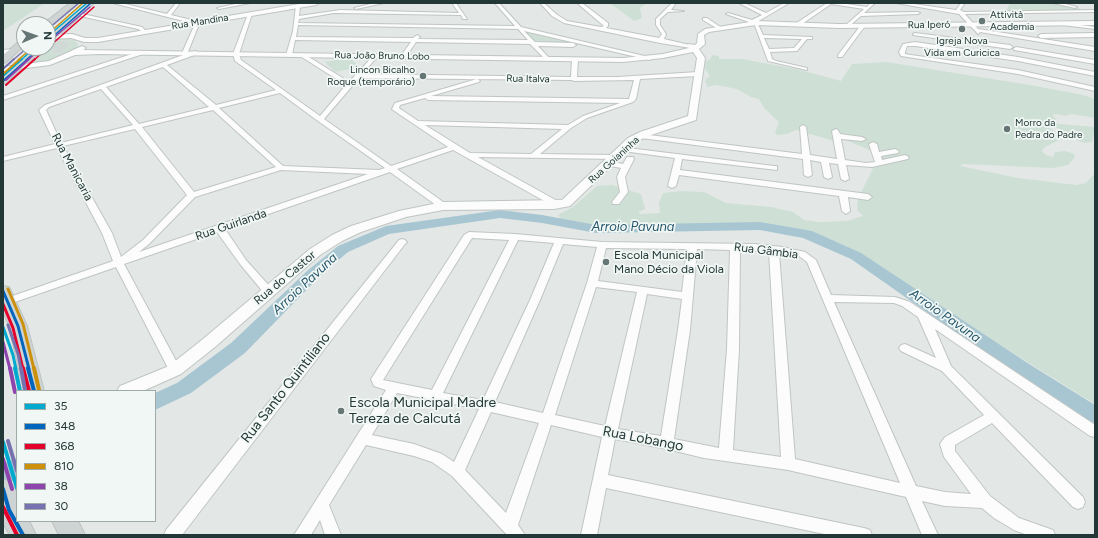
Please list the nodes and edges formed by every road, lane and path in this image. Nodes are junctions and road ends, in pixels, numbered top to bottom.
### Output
1 (74, 3) edge
2 (91, 3) edge
3 (115, 3) edge
4 (178, 3) edge
5 (248, 3) edge
6 (316, 3) edge
7 (382, 3) edge
8 (454, 3) edge
9 (497, 3) edge
10 (542, 3) edge
11 (579, 3) edge
12 (674, 3) edge
13 (741, 3) edge
14 (831, 3) edge
15 (873, 3) edge
16 (898, 3) edge
17 (963, 3) edge
18 (1055, 3) edge
19 (135, 4) edge
20 (783, 4) edge
21 (917, 4) edge
22 (221, 5) edge
23 (298, 6) junction
24 (867, 8) junction
25 (682, 10) dead end
26 (667, 11) junction
27 (1095, 11) edge
28 (334, 12) junction
29 (961, 12) junction
30 (918, 13) dead end
31 (78, 14) junction
32 (168, 14) junction
33 (250, 14) junction
34 (462, 14) junction
35 (728, 14) dead end
36 (766, 15) junction
37 (860, 15) junction
38 (56, 17) edge
39 (91, 17) junction
40 (705, 19) dead end
41 (72, 20) junction
42 (214, 20) junction
43 (296, 21) junction
44 (1095, 22) edge
45 (198, 23) junction
46 (755, 23) junction
47 (1060, 23) junction
48 (425, 26) junction
49 (797, 26) junction
50 (848, 26) junction
51 (863, 26) junction
52 (470, 27) junction
53 (973, 27) junction
54 (520, 28) junction
55 (720, 28) junction
56 (1095, 28) edge
57 (601, 30) junction
58 (145, 32) junction
59 (56, 33) edge
60 (915, 34) dead end
61 (760, 36) junction
62 (1012, 36) junction
63 (1095, 36) edge
64 (56, 37) edge
65 (293, 38) junction
66 (84, 40) junction
67 (414, 40) junction
68 (660, 41) junction
69 (534, 43) junction
70 (595, 45) junction
71 (693, 46) junction
72 (1010, 47) junction
73 (16, 49) edge
74 (1095, 49) edge
75 (1016, 50) junction
76 (13, 51) junction
77 (766, 51) junction
78 (3, 52) edge
79 (129, 52) junction
80 (75, 53) junction
81 (141, 53) junction
82 (185, 53) junction
83 (195, 53) junction
84 (236, 54) junction
85 (289, 55) junction
86 (302, 55) junction
87 (31, 56) edge
88 (375, 56) junction
89 (402, 56) junction
90 (840, 56) dead end
91 (650, 58) junction
92 (547, 59) junction
93 (1016, 59) junction
94 (3, 60) edge
95 (575, 60) junction
96 (1095, 62) edge
97 (163, 64) junction
98 (19, 67) junction
99 (3, 69) edge
100 (805, 69) dead end
101 (698, 74) junction
102 (1095, 74) edge
103 (358, 76) junction
104 (487, 78) junction
105 (574, 79) junction
106 (637, 79) junction
107 (3, 81) edge
108 (350, 85) junction
109 (102, 86) junction
110 (1095, 89) edge
111 (281, 91) junction
112 (5, 96) edge
113 (418, 98) junction
114 (631, 102) junction
115 (214, 107) junction
116 (320, 120) junction
117 (416, 123) junction
118 (137, 126) junction
119 (569, 127) junction
120 (802, 128) dead end
121 (641, 136) junction
122 (862, 139) dead end
123 (873, 144) dead end
124 (59, 145) junction
125 (454, 147) junction
126 (623, 149) junction
127 (894, 151) dead end
128 (469, 155) junction
129 (877, 155) junction
130 (533, 156) junction
131 (679, 157) junction
132 (905, 157) dead end
133 (806, 158) junction
134 (3, 159) edge
135 (630, 159) dead end
136 (611, 160) junction
137 (825, 160) junction
138 (842, 162) junction
139 (880, 163) junction
140 (625, 167) junction
141 (281, 168) junction
142 (774, 168) dead end
143 (391, 169) junction
144 (381, 172) junction
145 (676, 172) junction
146 (808, 175) dead end
147 (828, 177) dead end
148 (845, 180) dead end
149 (672, 186) dead end
150 (843, 194) junction
151 (192, 195) junction
152 (868, 197) dead end
153 (616, 202) dead end
154 (558, 205) junction
155 (443, 206) junction
156 (846, 211) dead end
157 (220, 229) junction
158 (515, 237) junction
159 (402, 242) dead end
160 (559, 242) junction
161 (602, 245) junction
162 (735, 246) junction
163 (692, 247) junction
164 (774, 249) junction
165 (119, 264) junction
166 (592, 283) junction
167 (643, 290) junction
168 (268, 291) junction
169 (6, 296) edge
170 (687, 296) junction
171 (828, 298) junction
172 (922, 314) junction
173 (905, 348) dead end
174 (946, 368) junction
175 (174, 370) junction
176 (376, 381) joint
177 (394, 388) junction
178 (34, 390) edge
179 (128, 390) edge
180 (435, 396) junction
181 (488, 406) junction
182 (993, 416) junction
183 (547, 419) junction
184 (1095, 432) edge
185 (610, 433) junction
186 (362, 438) junction
187 (667, 443) junction
188 (726, 454) junction
189 (788, 464) junction
190 (457, 472) junction
191 (600, 480) junction
192 (911, 492) junction
193 (985, 501) junction
194 (1078, 502) dead end
195 (321, 504) junction
196 (5, 506) edge
197 (65, 522) edge
198 (513, 531) edge
199 (23, 535) edge
200 (72, 535) edge
201 (172, 535) edge
202 (302, 535) edge
203 (333, 535) edge
204 (591, 535) edge
205 (864, 535) edge
206 (930, 535) edge
207 (1047, 535) edge

1 - 38 main road
2 - 31 main road
3 - 19 street
4 - 32 street
5 - 22 street
6 - 23 street, Rua Mandina
7 - 28 street
8 - 34 street
9 - 54 street
10 - 57 street
11 - 57 street
12 - 26 street
13 - 36 street
14 - 24 street
14 - 49 street
15 - 24 street
16 - 21 street
17 - 29 street
18 - 27 street
19 - 32 street
20 - 36 street
21 - 29 street
22 - 42 street
23 - 33 street, Rua Mandina
23 - 43 street
24 - 37 street
25 - 26 street
26 - 68 street
27 - 29 street
28 - 34 street
28 - 43 street
29 - 53 street
30 - 37 street
31 - 39 street
31 - 41 main road
32 - 45 street
33 - 42 street, Rua Mandina
33 - 84 street
34 - 52 street
35 - 46 street
36 - 46 street
37 - 50 street
39 - 41 street
39 - 58 street
40 - 55 street
41 - 59 main road
42 - 45 street, Rua Mandina
43 - 48 street
43 - 65 street
44 - 47 street, Rua Iperó
45 - 58 street, Rua Mandina
45 - 82 street
46 - 49 street, Rua Iperó
46 - 55 street, Rua João Bruno Lobo
46 - 61 street
47 - 53 street, Rua Iperó
47 - 56 street
48 - 52 street
48 - 67 street
49 - 50 street, Rua Iperó
50 - 51 street, Rua Iperó
51 - 53 street, Rua Iperó
51 - 90 street
52 - 54 street
53 - 62 street
53 - 72 street
54 - 69 street
54 - 70 street
55 - 71 street, Rua João Bruno Lobo
57 - 68 street
58 - 66 street, Rua Mandina
58 - 79 street
60 - 72 street
61 - 77 street
61 - 77 street
62 - 63 street
62 - 74 street
64 - 66 street, Rua Mandina
65 - 67 street
65 - 85 street
66 - 80 street
67 - 69 street
67 - 89 street
68 - 71 street
69 - 70 street
69 - 92 street
70 - 91 street
71 - 91 street, Rua João Bruno Lobo
71 - 101 street, Rua Goianinha
72 - 75 street
73 - 76 main road
75 - 93 street
75 - 96 street
76 - 78 street
76 - 94 main road
77 - 100 street
79 - 80 street, Rua João Bruno Lobo
79 - 81 street, Rua João Bruno Lobo
80 - 98 street
81 - 82 street, Rua João Bruno Lobo
81 - 112 street
82 - 83 street, Rua João Bruno Lobo
83 - 84 street, Rua João Bruno Lobo
83 - 97 street, Rua Manicaria
84 - 85 street, Rua João Bruno Lobo
84 - 111 street
85 - 86 street, Rua João Bruno Lobo
86 - 88 street, Rua João Bruno Lobo
86 - 108 street
87 - 98 main road
88 - 89 street, Rua João Bruno Lobo
88 - 103 street
89 - 92 street, Rua João Bruno Lobo
91 - 95 street, Rua João Bruno Lobo
92 - 95 street, Rua João Bruno Lobo
93 - 102 street
93 - 110 street
95 - 105 street
97 - 109 street, Rua Manicaria
97 - 115 street
98 - 99 street
98 - 107 main road
101 - 106 street, Rua Italva
101 - 121 street, Rua Goianinha
103 - 104 street, Rua Italva
103 - 108 street
104 - 105 street, Rua Italva
104 - 113 street
105 - 106 street, Rua Italva
106 - 114 street
108 - 116 street
109 - 118 street
109 - 124 street, Rua Manicaria
111 - 115 street
111 - 116 street
113 - 114 street
113 - 117 street
114 - 119 street
115 - 118 street
115 - 141 street
116 - 143 street
117 - 119 street
117 - 125 street
118 - 124 street
118 - 151 street
119 - 130 street
120 - 133 street
121 - 126 street, Rua Goianinha
121 - 133 street
122 - 138 street
123 - 129 street
124 - 134 street
124 - 165 street, Rua Manicaria
125 - 128 street
125 - 143 street, Rua Guirlanda
126 - 131 street
126 - 136 street, Rua Goianinha
127 - 129 street
128 - 130 street
128 - 154 street
129 - 139 street
130 - 136 street
131 - 142 street
131 - 145 street
132 - 139 street
133 - 137 street
133 - 146 street
135 - 140 street
136 - 140 street
136 - 154 street, Rua Goianinha
137 - 138 street
137 - 147 street
138 - 139 street
138 - 148 street
140 - 153 street
141 - 144 street
141 - 151 street
143 - 144 street, Rua Guirlanda
143 - 155 street
144 - 157 street, Rua Guirlanda
145 - 149 street
145 - 150 street
150 - 152 street
150 - 156 street
151 - 165 street
154 - 155 street, Rua do Castor
155 - 168 street, Rua do Castor
157 - 165 street, Rua Guirlanda
157 - 168 street
158 - 160 street, Rua Gâmbia
158 - 176 street, Rua Gâmbia
158 - 180 street
159 - 201 street, Rua Santo Quintiliano
160 - 161 street, Rua Gâmbia
160 - 181 street
161 - 163 street, Rua Gâmbia
161 - 166 street
162 - 163 street, Rua Gâmbia
162 - 164 street, Rua Gâmbia
162 - 188 street
163 - 170 street
164 - 171 street, Rua Gâmbia
164 - 189 street
165 - 169 street, Rua Guirlanda
165 - 175 street, Rua Manicaria
166 - 167 street
166 - 183 street
167 - 170 street
167 - 185 street
168 - 175 street, Rua do Castor
169 - 178 main road
170 - 187 street
171 - 172 street
171 - 192 street, Rua Gâmbia
172 - 174 street
172 - 184 street
173 - 174 street
174 - 182 street
175 - 179 street, Rua do Castor
176 - 177 street, Rua Lobango
177 - 180 street, Rua Lobango
177 - 186 street
180 - 181 street, Rua Lobango
181 - 183 street, Rua Lobango
181 - 190 street
182 - 193 street
182 - 194 street
183 - 185 street, Rua Lobango
183 - 198 street
185 - 187 street, Rua Lobango
185 - 191 street
186 - 190 street
186 - 195 street
187 - 188 street, Rua Lobango
188 - 189 street, Rua Lobango
189 - 192 street, Rua Lobango
190 - 198 street
191 - 204 street
191 - 205 street
192 - 193 street, Rua Lobango
192 - 206 street, Rua Gâmbia
193 - 207 street
195 - 202 street
195 - 203 street
196 - 199 main road
197 - 200 main road

